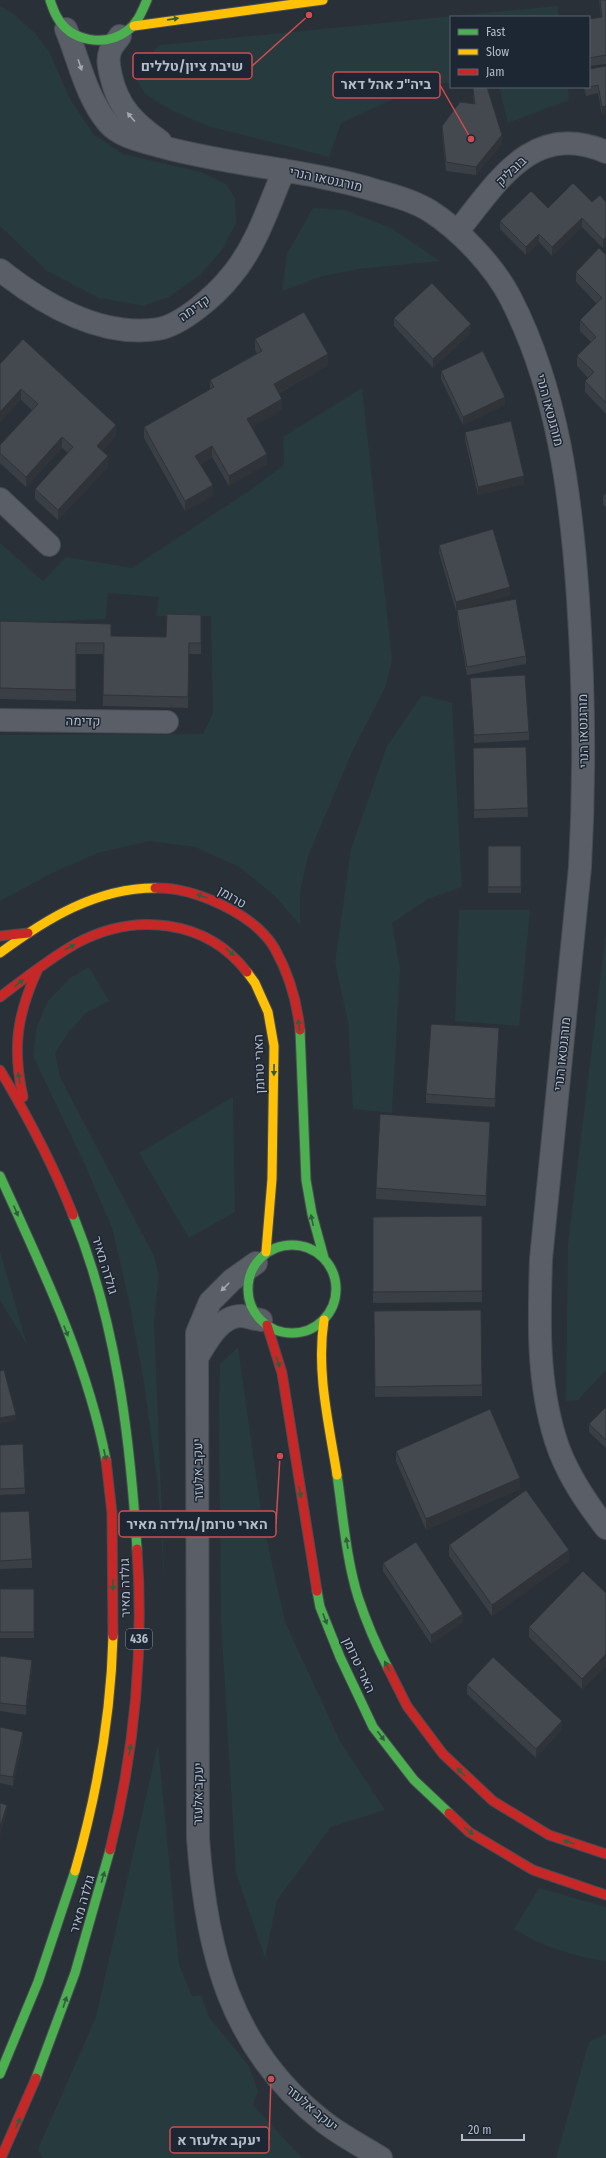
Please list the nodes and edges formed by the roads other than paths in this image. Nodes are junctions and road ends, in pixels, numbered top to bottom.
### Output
1 (50, 0) edge
2 (147, 0) edge
3 (323, 0) edge
4 (39, 3) dead end
5 (63, 26) junction
6 (127, 31) junction
7 (606, 152) edge
8 (186, 153) junction
9 (284, 170) junction
10 (457, 232) junction
11 (0, 270) edge
12 (0, 499) edge
13 (50, 545) dead end
14 (0, 720) edge
15 (167, 722) dead end
16 (28, 933) junction
17 (0, 936) edge
18 (0, 953) edge
19 (38, 969) junction
20 (0, 997) edge
21 (0, 1070) edge
22 (28, 1116) junction
23 (0, 1176) edge
24 (261, 1258) junction
25 (324, 1258) junction
26 (324, 1320) junction
27 (264, 1322) junction
28 (196, 1361) junction
29 (606, 1528) edge
30 (606, 1854) edge
31 (606, 1895) edge
32 (0, 2074) edge
33 (1, 2158) edge
34 (381, 2158) edge

1 - 5 street
2 - 6 street
6 -> 3 street
4 - 5 street
5 - 6 street
5 -> 8 street
8 -> 6 street
7 - 10 street, בובליק
8 - 9 street, מורגנטאו הנרי
9 - 10 street, מורגנטאו הנרי
9 - 11 street, קדימה
10 - 29 street, מורגנטאו הנרי
12 - 13 street
14 - 15 street, קדימה
16 - 17 street
16 - 18 street
25 -> 16 street, טרומן
20 -> 19 street, הארי טרומן
22 -> 19 street
19 -> 24 street, הארי טרומן
21 - 22 street, גולדה מאיר / 436
33 -> 22 street, גולדה מאיר / 436
23 -> 32 street, גולדה מאיר / 436
24 - 25 street
24 - 27 street
24 -> 28 street, יעקב אלעזר
25 - 26 street
26 - 27 street
30 -> 26 street, הארי טרומן
27 - 28 street
27 -> 31 street, הארי טרומן
28 - 34 street, יעקב אלעזר

